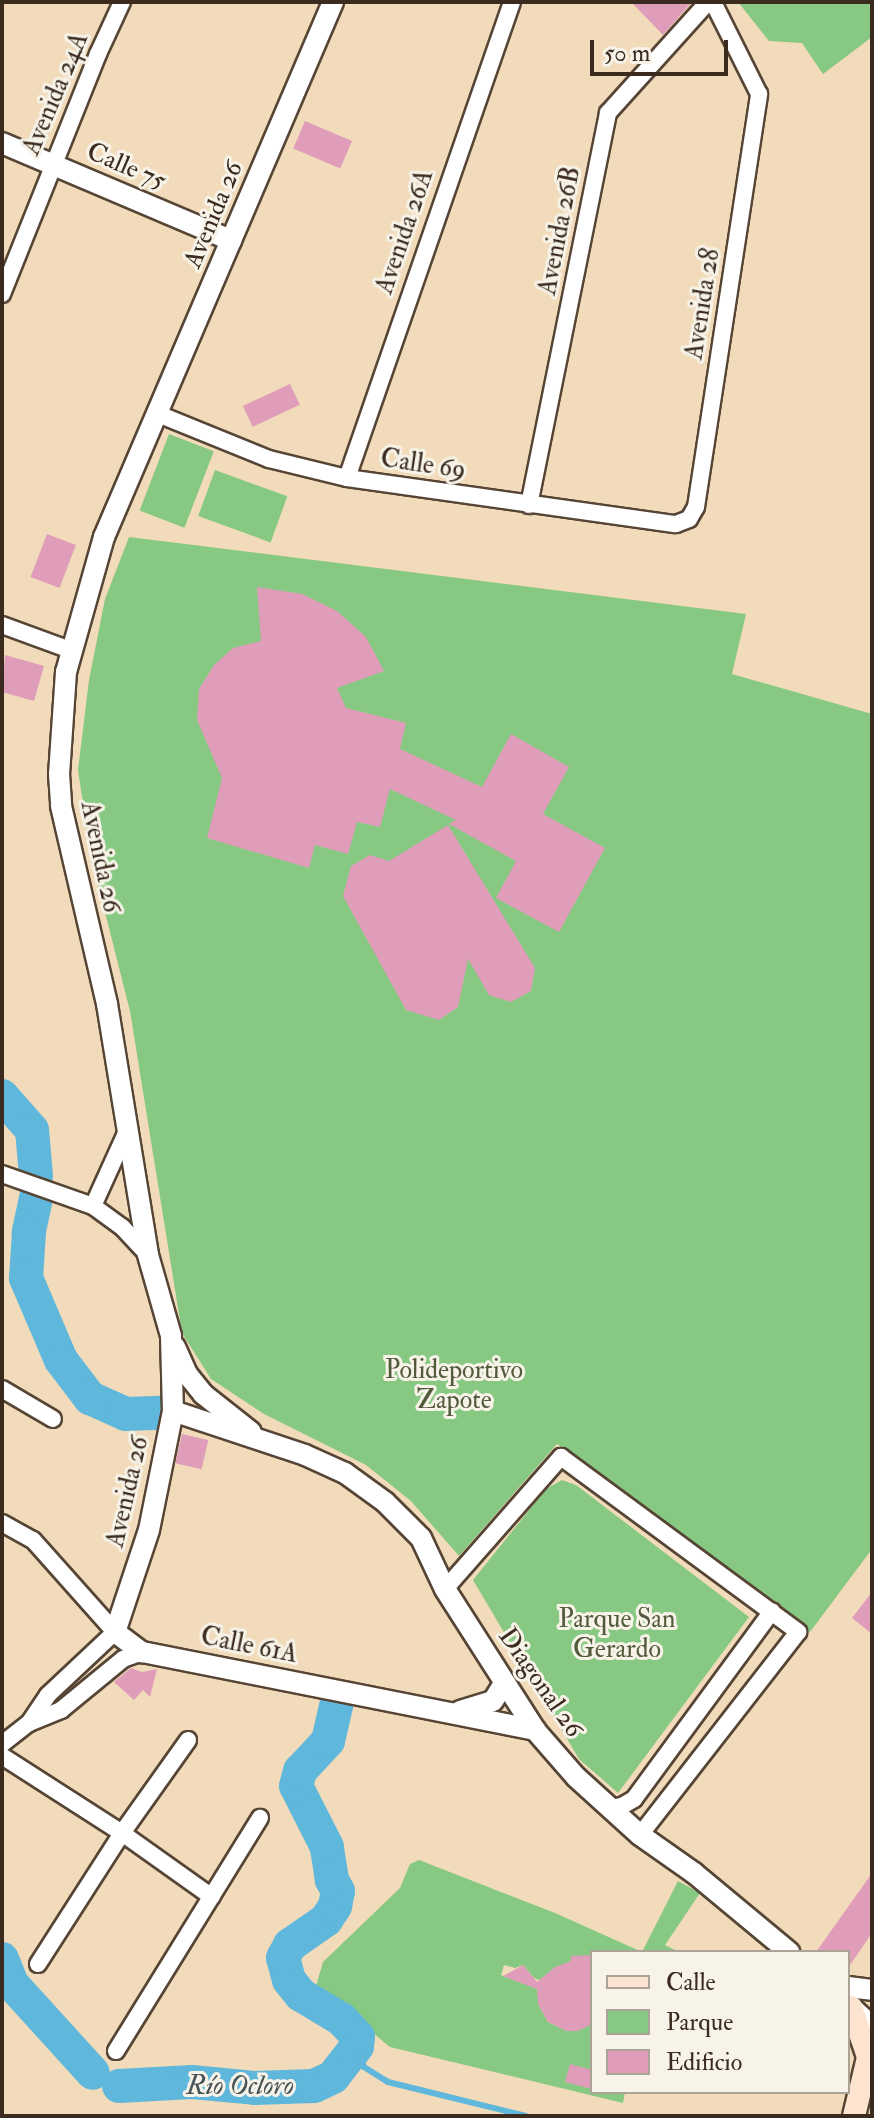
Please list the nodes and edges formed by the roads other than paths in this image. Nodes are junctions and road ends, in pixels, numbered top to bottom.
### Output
1 (122, 2) edge
2 (333, 2) edge
3 (512, 2) edge
4 (710, 2) edge
5 (2, 143) edge
6 (52, 164) junction
7 (231, 240) junction
8 (2, 294) edge
9 (158, 414) junction
10 (347, 478) junction
11 (529, 505) junction
12 (689, 519) joint
13 (2, 625) edge
14 (70, 650) junction
15 (129, 1128) junction
16 (2, 1174) edge
17 (93, 1206) junction
18 (148, 1255) junction
19 (171, 1336) junction
20 (2, 1389) edge
21 (173, 1411) junction
22 (53, 1419) dead end
23 (264, 1442) junction
24 (2, 1523) edge
25 (445, 1589) junction
26 (772, 1611) junction
27 (115, 1632) junction
28 (142, 1652) junction
29 (505, 1682) junction
30 (456, 1712) junction
31 (29, 1723) junction
32 (535, 1730) junction
33 (188, 1740) dead end
34 (2, 1744) edge
35 (2, 1756) edge
36 (608, 1808) junction
37 (260, 1818) dead end
38 (122, 1833) junction
39 (640, 1835) junction
40 (212, 1897) junction
41 (787, 1950) edge
42 (38, 1964) dead end
43 (872, 1990) edge
44 (850, 1999) edge
45 (850, 2000) edge
46 (850, 2001) edge
47 (872, 2026) edge
48 (870, 2049) edge
49 (116, 2051) dead end
50 (854, 2116) edge

1 - 6 street, Avenida 24A
2 - 7 street, Avenida 26
3 - 10 street, Avenida 26A
4 - 11 street, Avenida 26B
4 - 12 street, Avenida 28
5 - 6 street, Calle 75
6 - 7 street, Calle 75
6 - 8 street, Avenida 24A
7 - 9 street, Avenida 26
9 - 10 street, Calle 69
9 - 14 street, Avenida 26
10 - 11 street, Calle 69
11 - 12 street, Calle 69
13 - 14 street
14 - 15 street, Avenida 26
15 - 17 street
15 - 18 street, Avenida 26
16 - 17 street
17 - 18 street
18 - 19 street, Avenida 26
19 - 21 street, Avenida 26
19 - 23 street, Diagonal 26
20 - 22 street
21 - 23 street, Diagonal 26
21 - 27 street, Avenida 26
23 - 25 street, Diagonal 26
24 - 27 street, Calle 61A
25 - 26 street
25 - 29 street, Diagonal 26
26 - 36 street
26 - 39 street
27 - 28 street, Calle 61A
27 - 31 street, Avenida 26
28 - 30 street, Calle 61A
28 - 31 street, Avenida 26
29 - 30 street
29 - 32 street, Diagonal 26
30 - 32 street, Calle 61A
31 - 34 street, Avenida 26
32 - 36 street, Diagonal 26
33 - 38 street
35 - 38 street
36 - 39 street, Diagonal 26
37 - 40 street
38 - 40 street
38 - 42 street
39 - 41 street, Diagonal 26
40 - 49 street
43 - 44 street
45 - 47 street
46 - 48 main road
48 - 50 main road

